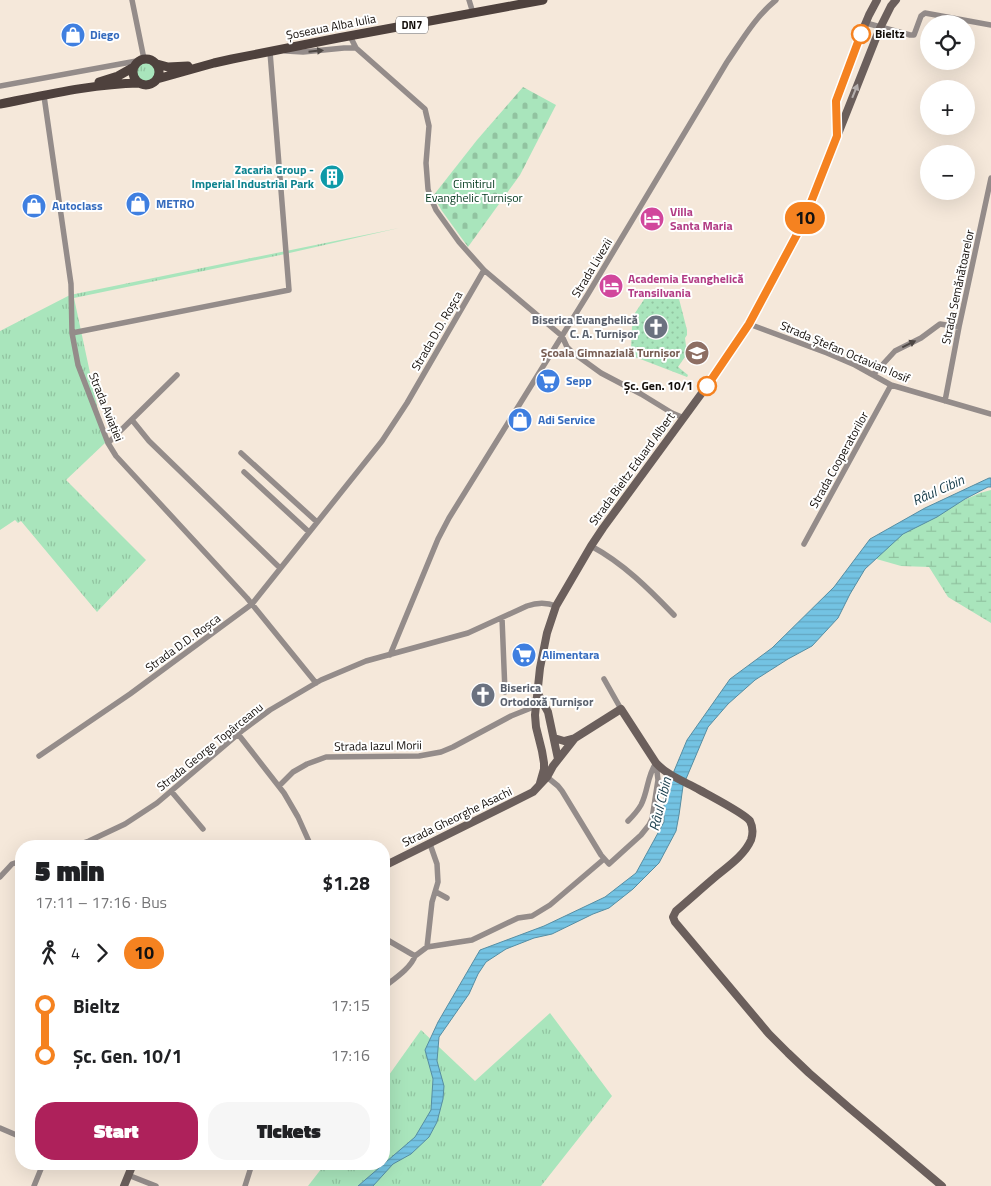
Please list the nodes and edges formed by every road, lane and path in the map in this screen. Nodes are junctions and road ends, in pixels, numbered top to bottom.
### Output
1 (132, 0) edge
2 (469, 0) edge
3 (542, 0) edge
4 (776, 0) edge
5 (877, 0) edge
6 (896, 0) edge
7 (771, 3) edge
8 (473, 13) junction
9 (866, 22) junction
10 (991, 25) edge
11 (880, 28) junction
12 (350, 36) junction
13 (356, 48) junction
14 (273, 51) junction
15 (136, 62) junction
16 (214, 63) junction
17 (157, 64) junction
18 (157, 79) junction
19 (139, 82) junction
20 (0, 86) edge
21 (78, 89) junction
22 (44, 96) junction
23 (0, 104) edge
24 (837, 136) junction
25 (991, 178) edge
26 (484, 270) junction
27 (749, 324) junction
28 (959, 327) junction
29 (72, 333) junction
30 (562, 336) junction
31 (177, 375) dead end
32 (873, 375) junction
33 (891, 385) junction
34 (945, 401) junction
35 (991, 414) edge
36 (684, 418) junction
37 (132, 420) junction
38 (108, 443) junction
39 (241, 453) dead end
40 (244, 472) dead end
41 (317, 522) junction
42 (309, 532) junction
43 (804, 544) dead end
44 (591, 546) junction
45 (280, 568) junction
46 (252, 604) junction
47 (556, 606) junction
48 (674, 615) dead end
49 (502, 618) junction
50 (390, 655) junction
51 (604, 679) dead end
52 (316, 683) junction
53 (505, 692) dead end
54 (537, 692) junction
55 (536, 706) junction
56 (621, 709) junction
57 (238, 734) junction
58 (554, 738) junction
59 (575, 738) junction
60 (40, 756) dead end
61 (558, 759) junction
62 (656, 763) junction
63 (547, 777) junction
64 (279, 786) junction
65 (539, 787) junction
66 (171, 792) junction
67 (642, 804) junction
68 (654, 806) junction
69 (628, 821) dead end
70 (203, 828) dead end
71 (90, 840) edge
72 (308, 840) edge
73 (430, 844) junction
74 (604, 859) junction
75 (15, 863) edge
76 (390, 863) edge
77 (0, 878) edge
78 (436, 892) junction
79 (447, 898) dead end
80 (390, 941) edge
81 (427, 947) junction
82 (415, 956) junction
83 (390, 982) edge
84 (0, 1128) edge
85 (15, 1134) edge
86 (41, 1170) edge
87 (130, 1170) edge
88 (250, 1170) edge
89 (128, 1175) junction
90 (34, 1186) edge
91 (124, 1186) edge
92 (156, 1186) edge
93 (245, 1186) edge
94 (942, 1186) edge

1 - 15 street
2 - 8 street
3 - 8 main road, Șoseaua Alba Iulia / DN7
4 - 7 street, Strada Livezii
5 - 9 street
6 - 11 street, Strada Bieltz Eduard Albert
7 - 30 street, Strada Livezii
8 - 12 main road, Șoseaua Alba Iulia / DN7
9 - 11 street
9 - 24 street
10 - 11 street
24 -> 11 street, Strada Bieltz Eduard Albert
12 - 13 street
12 - 14 main road, Șoseaua Alba Iulia / DN7
14 -> 13 street
13 - 26 street
14 - 16 main road, Șoseaua Alba Iulia / DN7
14 - 29 street
15 - 17 main road, DN7
15 - 19 main road
15 - 20 street
15 - 21 main road, DN7
16 - 17 main road, Șoseaua Alba Iulia / DN7
16 - 18 main road, Șoseaua Alba Iulia / DN7
17 - 18 main road
18 - 19 main road, DN7
19 - 21 main road, DN7
21 - 22 main road, DN7
22 - 23 main road, DN7
22 - 29 street, Strada Aviației
24 - 27 street, Strada Bieltz Eduard Albert
25 - 28 street, Strada Semănătoarelor
26 - 30 street
26 - 41 street, Strada D.D. Roșca
27 - 32 street, Strada Ștefan Octavian Iosif
27 - 36 street, Strada Bieltz Eduard Albert
32 -> 28 street
28 - 34 street, Strada Semănătoarelor
29 - 38 street, Strada Aviației
30 - 36 street
30 - 50 street, Strada Livezii
31 - 37 street
32 - 33 street, Strada Ștefan Octavian Iosif
33 - 34 street, Strada Ștefan Octavian Iosif
33 - 43 street, Strada Cooperatorilor
34 - 35 street, Strada Ștefan Octavian Iosif
36 - 44 street, Strada Bieltz Eduard Albert
37 - 38 street
37 - 45 street
38 - 46 street, Strada Aviației
39 - 41 street
40 - 42 street
41 - 42 street, Strada D.D. Roșca
42 - 45 street, Strada D.D. Roșca
44 - 47 street, Strada Bieltz Eduard Albert
44 - 48 street
45 - 46 street, Strada D.D. Roșca
46 - 52 street, Strada Aviației
46 - 60 street, Strada D.D. Roșca
47 - 49 street, Strada George Topârceanu
47 - 54 street, Strada Bieltz Eduard Albert
49 - 50 street, Strada George Topârceanu
49 - 53 street
50 - 52 street, Strada George Topârceanu
51 - 56 street
52 - 57 street, Strada George Topârceanu
54 - 55 street, Strada Bieltz Eduard Albert
54 - 58 street
55 - 64 street, Strada Iazul Morii
55 - 65 street, Strada Bieltz Eduard Albert
56 - 59 street
56 - 62 street
57 - 64 street
57 - 66 street, Strada George Topârceanu
58 - 59 street
58 - 61 street
59 - 61 street, Strada Gheorghe Asachi
61 - 63 street, Strada Gheorghe Asachi
62 - 67 street
62 - 68 street
62 - 94 street
63 - 65 street, Strada Gheorghe Asachi
63 - 74 street
64 - 72 street
65 - 73 street, Strada Gheorghe Asachi
66 - 70 street
66 - 71 street, Strada George Topârceanu
67 - 68 street
67 - 69 street
68 - 74 street
73 - 76 street, Strada Gheorghe Asachi
73 - 78 street
74 - 81 street
75 - 77 street
78 - 79 street
78 - 81 street
80 - 82 street
81 - 82 street
82 - 83 street
84 - 85 street
86 - 90 street
87 - 89 street
88 - 93 street
89 - 91 street
89 - 92 street

